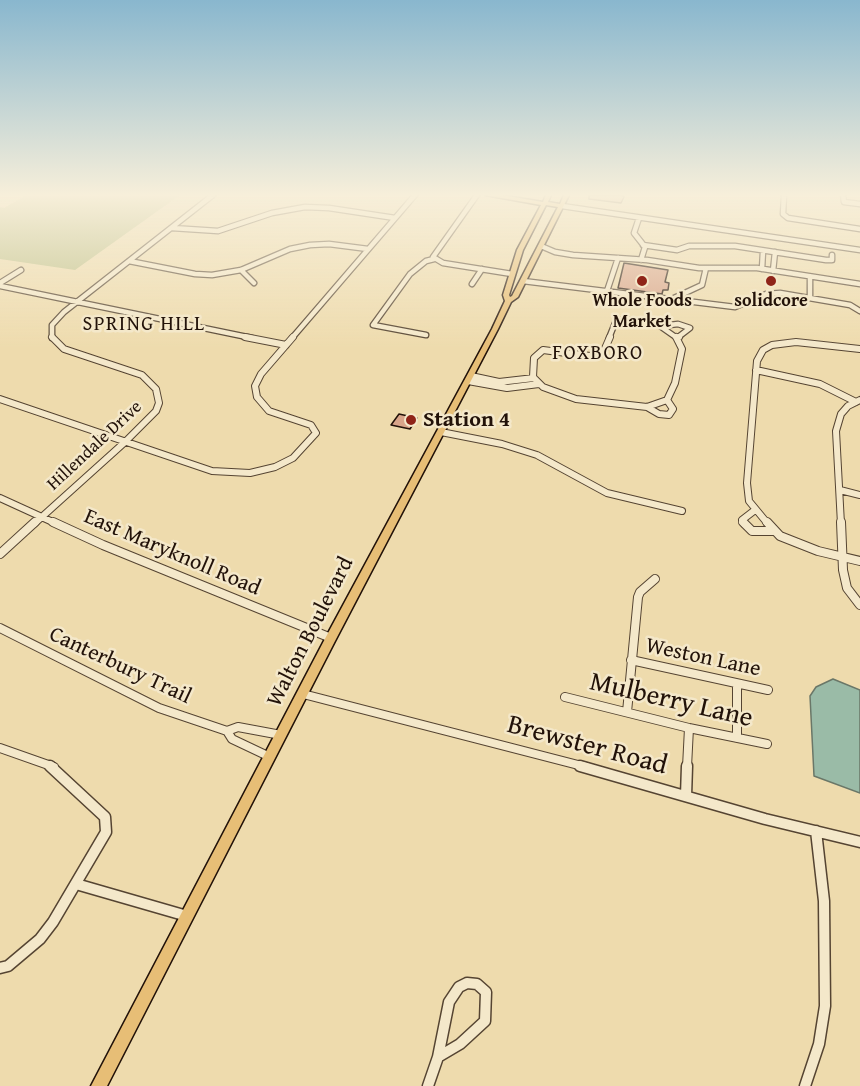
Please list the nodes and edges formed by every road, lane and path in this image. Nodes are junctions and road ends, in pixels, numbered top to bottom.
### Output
1 (149, 246) edge
2 (307, 246) edge
3 (342, 246) edge
4 (372, 246) edge
5 (441, 246) edge
6 (522, 246) edge
7 (541, 246) joint
8 (644, 246) edge
9 (653, 246) edge
10 (830, 246) edge
11 (369, 249) junction
12 (520, 250) junction
13 (860, 250) edge
14 (764, 251) junction
15 (555, 252) junction
16 (775, 252) junction
17 (832, 255) dead end
18 (535, 258) junction
19 (618, 258) junction
20 (434, 259) junction
21 (641, 260) junction
22 (129, 261) junction
23 (706, 268) junction
24 (482, 269) junction
25 (762, 269) junction
26 (21, 270) dead end
27 (241, 270) junction
28 (773, 271) junction
29 (512, 274) junction
30 (810, 277) junction
31 (254, 282) dead end
32 (510, 282) junction
33 (522, 283) junction
34 (0, 284) edge
35 (472, 284) dead end
36 (860, 284) edge
37 (607, 291) junction
38 (810, 298) junction
39 (671, 299) junction
40 (78, 302) junction
41 (508, 302) junction
42 (860, 311) edge
43 (661, 326) junction
44 (426, 335) dead end
45 (677, 338) junction
46 (286, 345) junction
47 (860, 349) edge
48 (756, 370) junction
49 (534, 378) junction
50 (470, 379) junction
51 (539, 384) junction
52 (0, 399) edge
53 (667, 400) junction
54 (858, 401) edge
55 (646, 407) junction
56 (442, 430) junction
57 (125, 442) junction
58 (840, 490) junction
59 (860, 495) edge
60 (0, 498) edge
61 (754, 510) junction
62 (682, 511) dead end
63 (40, 518) junction
64 (774, 531) junction
65 (0, 554) edge
66 (843, 557) junction
67 (860, 561) edge
68 (656, 579) dead end
69 (860, 605) edge
70 (0, 628) edge
71 (331, 638) junction
72 (631, 660) junction
73 (737, 684) junction
74 (768, 690) dead end
75 (303, 694) junction
76 (565, 697) dead end
77 (627, 712) junction
78 (688, 728) junction
79 (227, 731) junction
80 (281, 735) junction
81 (737, 738) junction
82 (767, 744) dead end
83 (0, 748) edge
84 (270, 757) junction
85 (686, 796) junction
86 (816, 831) junction
87 (860, 842) edge
88 (76, 884) junction
89 (187, 916) junction
90 (0, 968) edge
91 (438, 1057) junction
92 (99, 1086) edge
93 (428, 1086) edge
94 (805, 1086) edge

1 - 22 street, Hillendale Drive
2 - 27 street
3 - 11 street
4 - 11 street
5 - 20 street
6 - 12 main road, Walton Boulevard
7 - 15 street
7 - 18 main road
8 - 21 street
9 - 14 street
10 - 13 street
11 - 46 street
12 - 18 main road
12 - 29 main road, Walton Boulevard
14 - 16 street
14 - 25 street
15 - 18 street
15 - 19 street
16 - 17 street
16 - 28 street
18 - 33 main road
19 - 21 street
19 - 37 street
20 - 24 street
20 - 44 street
21 - 23 street
22 - 27 street
22 - 40 street, Hillendale Drive
23 - 25 street
23 - 39 street
24 - 29 street
24 - 35 street
25 - 28 street
26 - 34 street
27 - 31 street
28 - 30 street
29 - 32 main road, Walton Boulevard
30 - 36 street
30 - 38 street
32 - 33 main road
32 - 41 main road, Walton Boulevard
33 - 37 street
33 - 41 main road
34 - 40 street
37 - 39 street
38 - 39 street
38 - 42 street
40 - 46 street
40 - 57 street, Hillendale Drive
41 - 50 main road, Walton Boulevard
43 - 45 street
43 - 45 street
43 - 49 street
45 - 53 street
46 - 57 street
47 - 48 street
48 - 54 street
48 - 61 street
49 - 50 street
49 - 51 street
50 - 51 street
50 - 56 main road, Walton Boulevard
51 - 55 street
52 - 57 street
53 - 55 street
53 - 55 street
54 - 58 street
56 - 62 street
56 - 71 main road, Walton Boulevard
57 - 63 street, Hillendale Drive
58 - 59 street
58 - 66 street
60 - 63 street, East Maryknoll Road
61 - 64 street
61 - 64 street
63 - 65 street, Hillendale Drive
63 - 71 street, East Maryknoll Road
64 - 66 street
66 - 67 street
66 - 69 street
68 - 72 street
70 - 79 street, Canterbury Trail
71 - 75 main road, Walton Boulevard
72 - 73 street, Weston Lane
72 - 77 street
73 - 74 street, Weston Lane
73 - 81 street
75 - 80 main road, Walton Boulevard
75 - 85 street, Brewster Road
76 - 77 street, Mulberry Lane
77 - 78 street, Mulberry Lane
78 - 81 street, Mulberry Lane
78 - 85 street
79 - 80 street, Canterbury Trail
79 - 84 street, Canterbury Trail
80 - 84 main road, Walton Boulevard
81 - 82 street, Mulberry Lane
83 - 88 street
84 - 89 main road, Walton Boulevard
85 - 86 street, Brewster Road
86 - 87 street, Brewster Road
86 - 94 street
88 - 89 street
88 - 90 street
89 - 92 main road, Walton Boulevard
91 - 91 street
91 - 93 street

